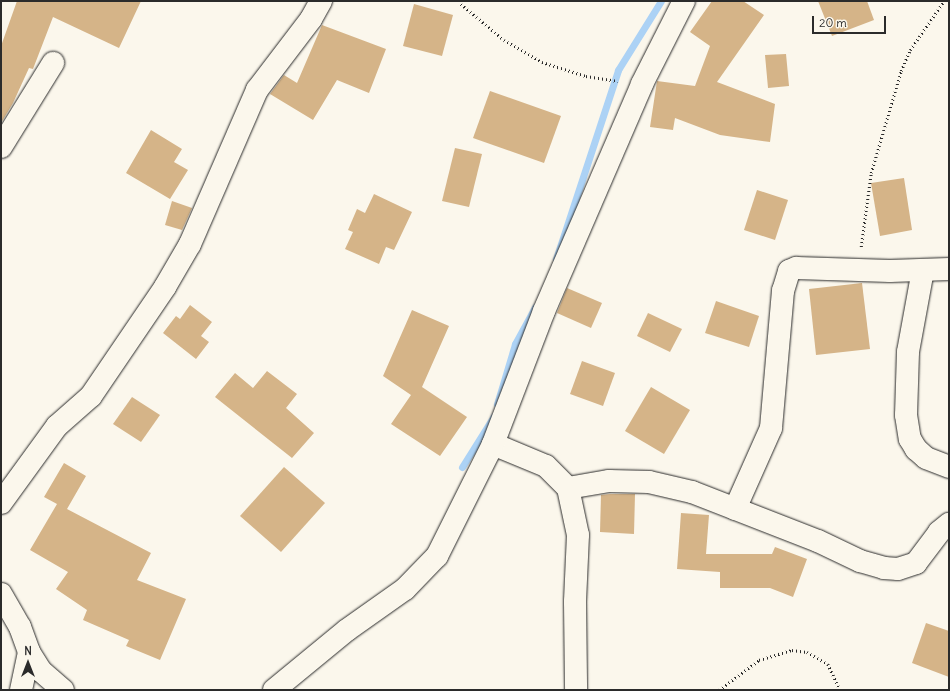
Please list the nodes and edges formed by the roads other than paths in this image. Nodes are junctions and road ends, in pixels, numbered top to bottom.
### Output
1 (321, 1) edge
2 (684, 1) edge
3 (53, 63) dead end
4 (1, 147) edge
5 (949, 269) edge
6 (923, 270) junction
7 (493, 444) junction
8 (949, 467) edge
9 (568, 488) junction
10 (1, 503) edge
11 (735, 509) junction
12 (949, 524) edge
13 (1, 594) edge
14 (29, 652) junction
15 (21, 690) edge
16 (63, 690) edge
17 (274, 690) edge
18 (576, 690) edge

1 - 10 street
2 - 7 street
3 - 4 street
5 - 6 street
6 - 8 street
6 - 11 street
7 - 9 street
7 - 17 street
9 - 11 street
9 - 18 street
11 - 12 street
13 - 14 street
14 - 15 street
14 - 16 street

